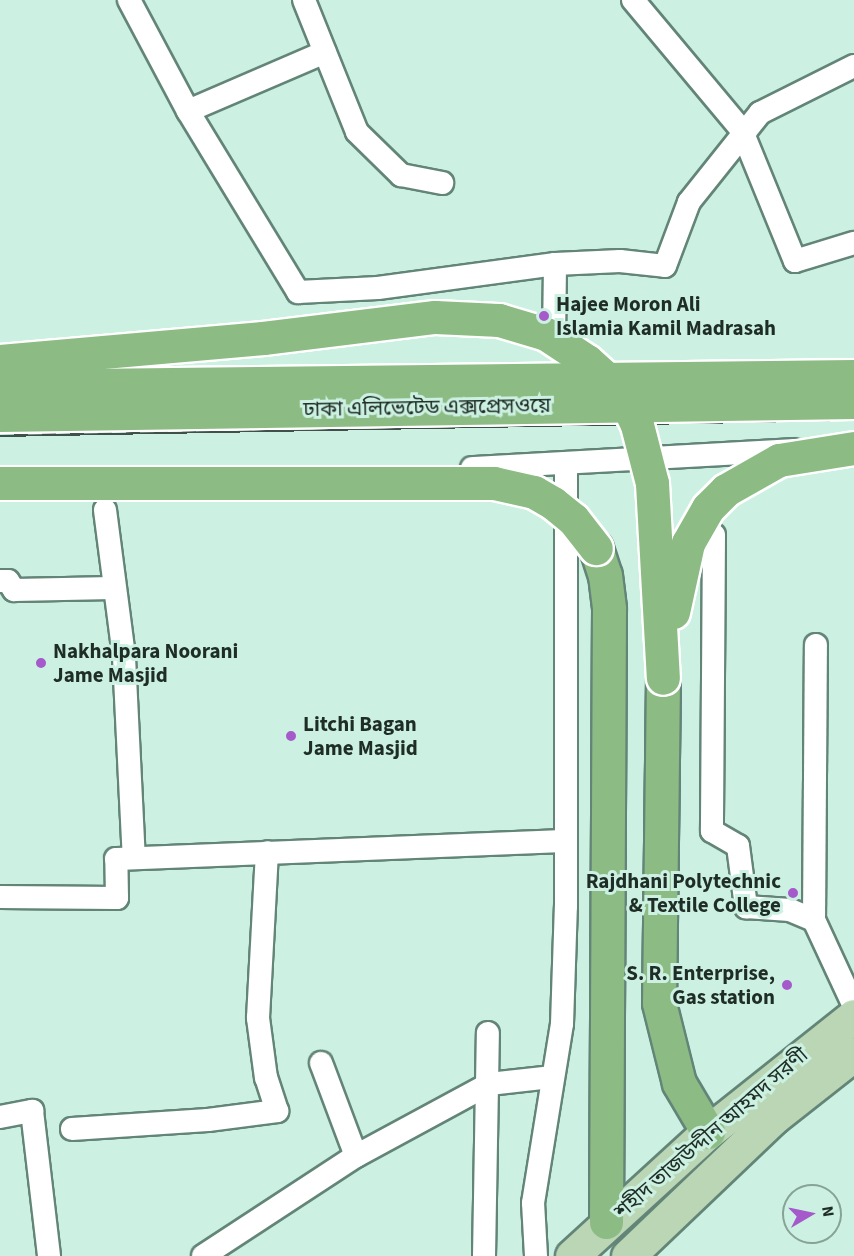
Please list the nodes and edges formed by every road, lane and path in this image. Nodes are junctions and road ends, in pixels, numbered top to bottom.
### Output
1 (129, 0) edge
2 (304, 0) edge
3 (633, 0) edge
4 (325, 52) junction
5 (854, 66) edge
6 (188, 111) junction
7 (744, 135) junction
8 (442, 183) dead end
9 (854, 243) edge
10 (555, 264) junction
11 (554, 338) dead end
12 (0, 361) edge
13 (854, 376) edge
14 (0, 386) edge
15 (854, 388) edge
16 (0, 391) edge
17 (854, 402) edge
18 (0, 415) edge
19 (854, 448) edge
20 (566, 466) junction
21 (0, 482) edge
22 (105, 510) dead end
23 (714, 535) dead end
24 (0, 581) edge
25 (113, 588) junction
26 (816, 645) dead end
27 (663, 678) junction
28 (565, 841) junction
29 (267, 852) junction
30 (134, 858) junction
31 (0, 897) edge
32 (814, 920) junction
33 (854, 1006) edge
34 (854, 1016) edge
35 (488, 1033) dead end
36 (854, 1054) edge
37 (321, 1063) dead end
38 (550, 1077) junction
39 (489, 1084) junction
40 (0, 1117) edge
41 (72, 1129) dead end
42 (708, 1132) junction
43 (356, 1156) junction
44 (606, 1222) junction
45 (49, 1256) edge
46 (203, 1256) edge
47 (484, 1256) edge
48 (536, 1256) edge
49 (572, 1256) edge
50 (628, 1256) edge

1 - 6 street
2 - 4 street
3 - 7 street
4 - 6 street
4 - 8 street
5 - 7 street
6 - 10 street
7 - 9 street
7 - 10 street
10 - 11 street
12 - 27 highway, bridge
13 - 14 highway, ঢাকা এলিভেটেড এক্সপ্রেসওয়ে, bridge
15 - 16 street
17 - 18 highway, ঢাকা এলিভেটেড এক্সপ্রেসওয়ে, bridge
19 - 20 street
19 - 27 highway, bridge
20 - 21 street
20 - 28 street
21 - 44 highway, bridge
22 - 25 street
23 - 32 street
24 - 25 street
25 - 30 street
26 - 32 street
27 - 42 highway
28 - 29 street
28 - 38 street
29 - 30 street
29 - 41 street
30 - 31 street
32 - 33 street
34 - 42 main road, শহীদ তাজউদ্দীন আহমদ সরণী
35 - 39 street
36 - 50 main road, শহীদ তাজউদ্দীন আহমদ সরণী
37 - 43 street
38 - 39 street
38 - 48 street
39 - 43 street
39 - 47 street
40 - 45 street
42 - 44 main road, শহীদ তাজউদ্দীন আহমদ সরণী
43 - 46 street
44 - 49 main road, শহীদ তাজউদ্দীন আহমদ সরণী

